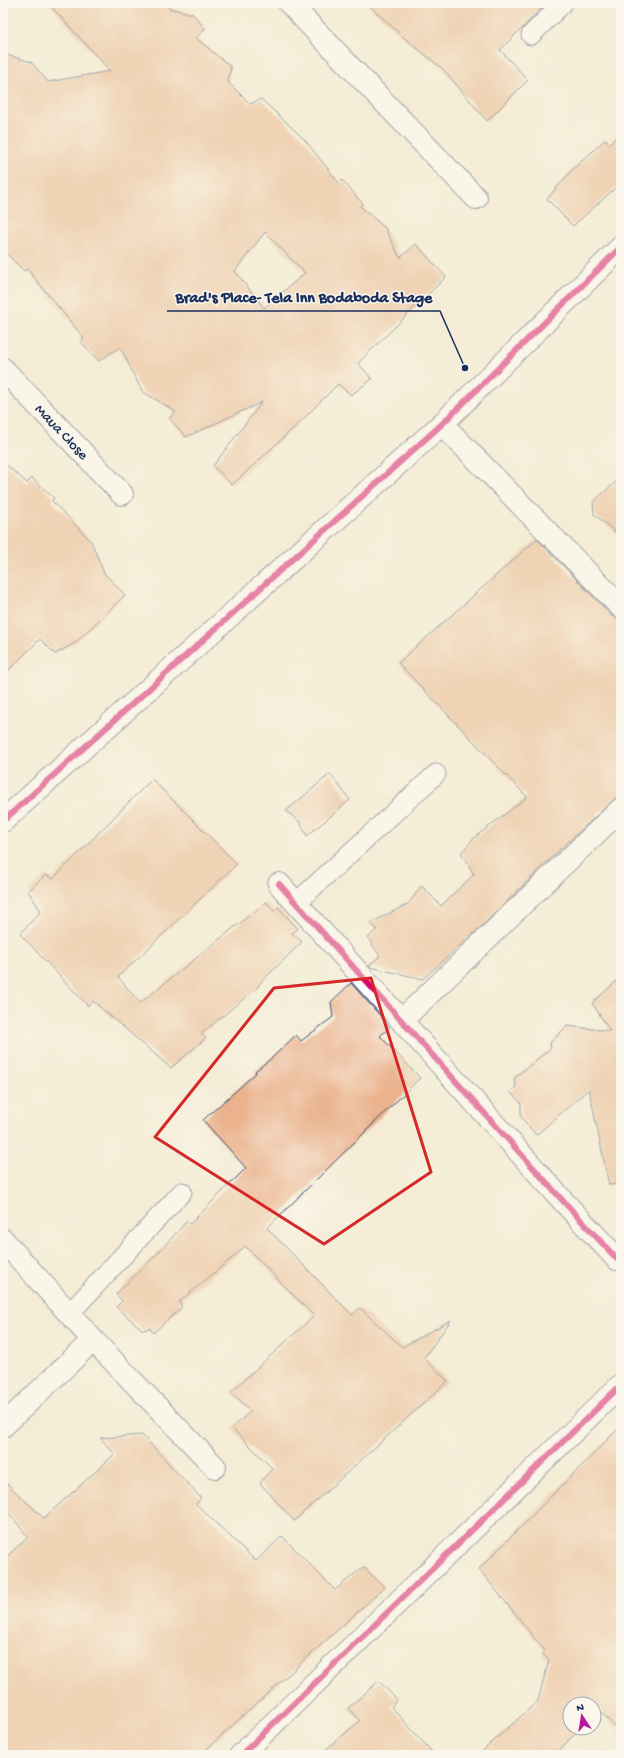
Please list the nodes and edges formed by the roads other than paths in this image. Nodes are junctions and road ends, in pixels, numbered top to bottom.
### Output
1 (289, 3) edge
2 (563, 3) edge
3 (531, 35) dead end
4 (476, 198) dead end
5 (621, 247) edge
6 (3, 369) edge
7 (442, 424) junction
8 (122, 494) dead end
9 (621, 607) edge
10 (436, 774) dead end
11 (621, 809) edge
12 (3, 821) edge
13 (279, 884) dead end
14 (296, 903) junction
15 (402, 1020) junction
16 (182, 1192) dead end
17 (3, 1240) edge
18 (617, 1259) dead end
19 (69, 1314) junction
20 (93, 1340) junction
21 (621, 1386) edge
22 (3, 1426) edge
23 (215, 1467) dead end
24 (241, 1755) edge

1 - 4 street
2 - 3 lane
5 - 7 street
6 - 8 street, Maua Close
7 - 9 street
7 - 12 street
10 - 14 lane
11 - 15 street
13 - 14 street
14 - 15 street
15 - 18 street
16 - 19 lane
17 - 19 street
19 - 20 street
20 - 22 street
20 - 23 street
21 - 24 street

